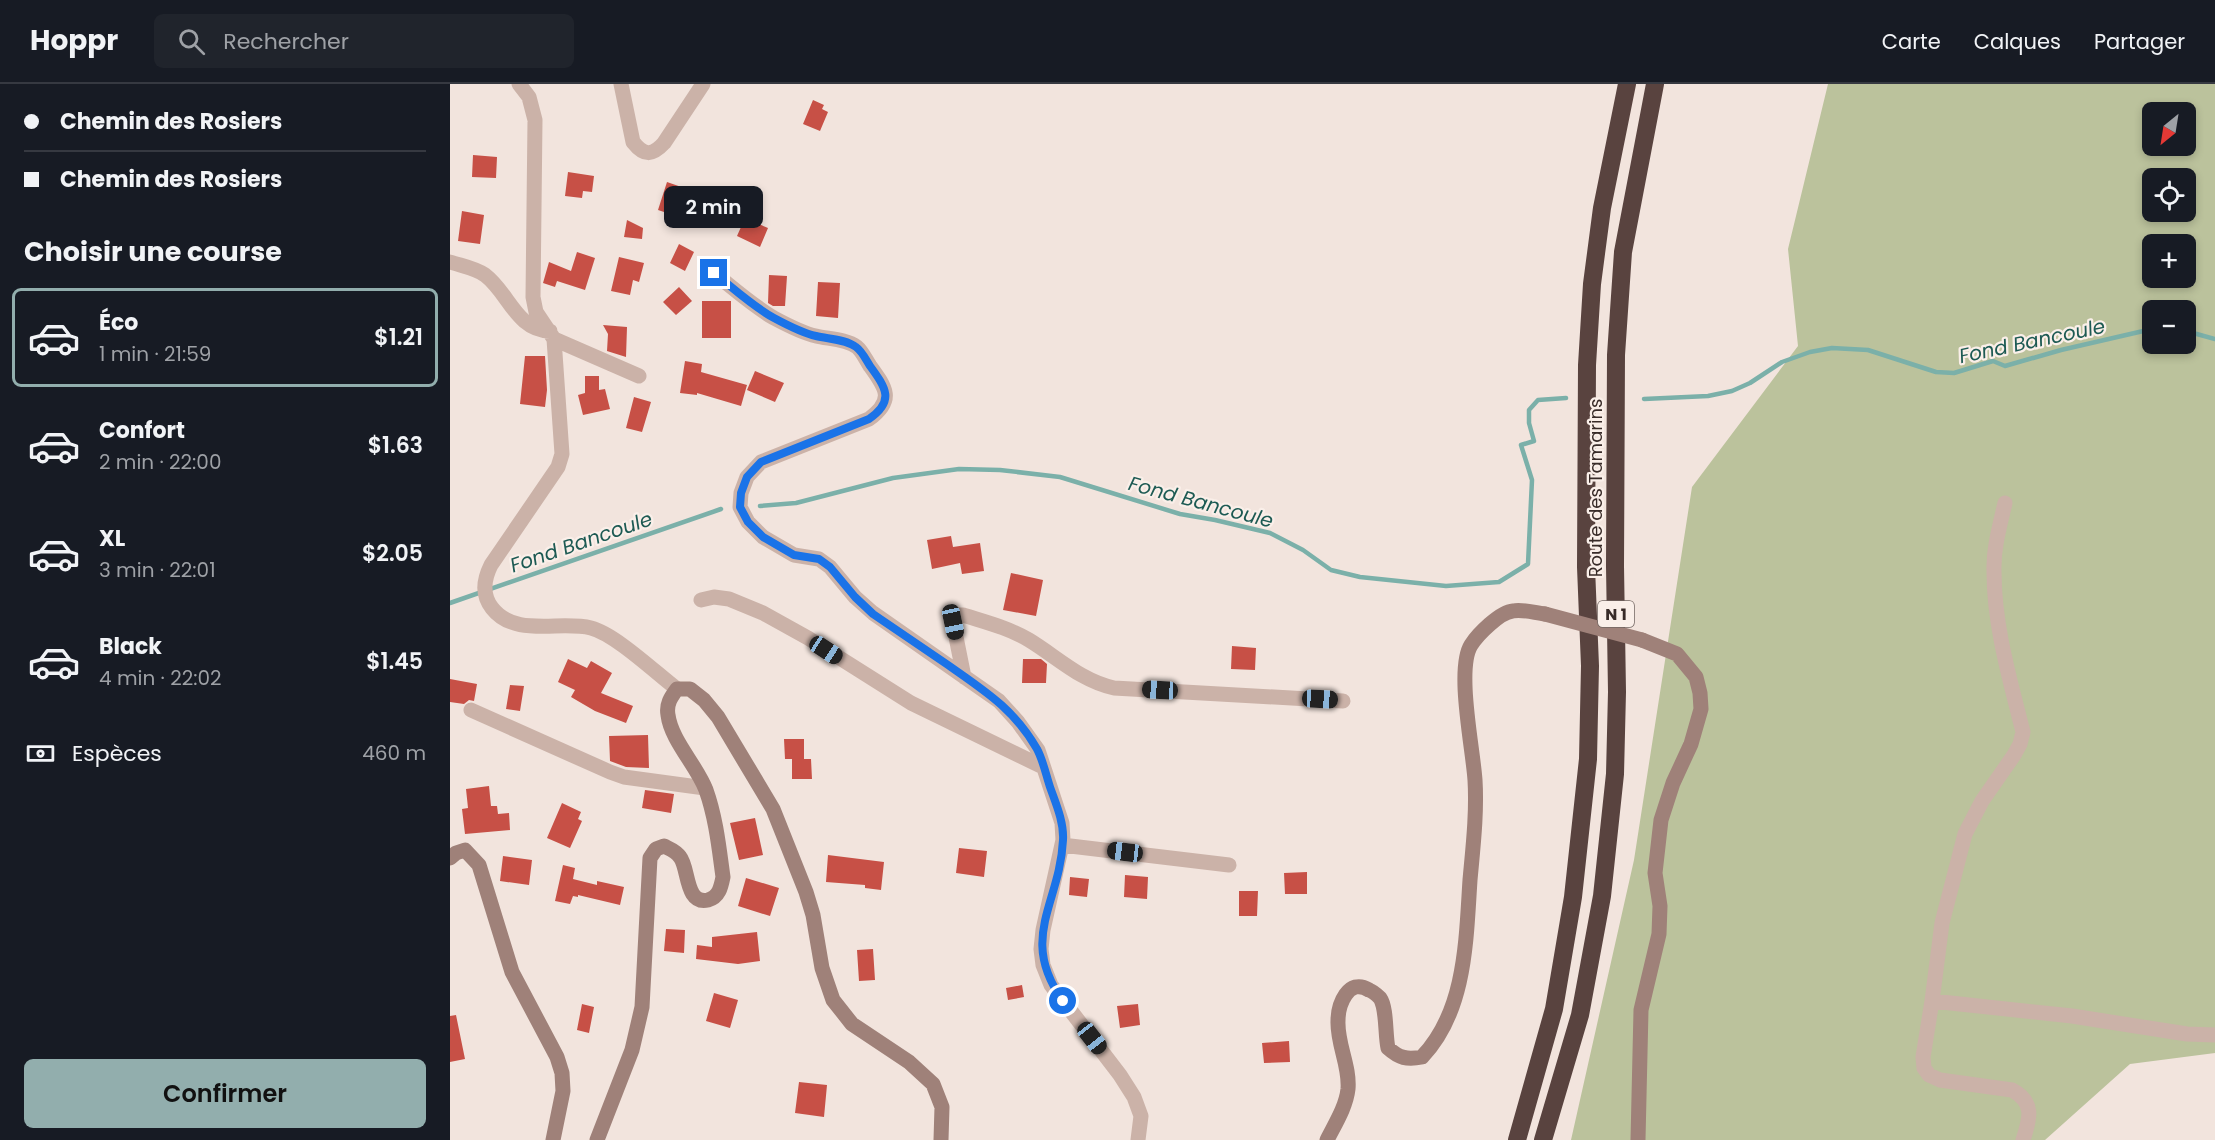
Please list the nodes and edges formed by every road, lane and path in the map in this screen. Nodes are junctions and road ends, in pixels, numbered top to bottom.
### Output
1 (519, 84) edge
2 (621, 84) edge
3 (703, 84) edge
4 (1627, 84) edge
5 (1655, 84) edge
6 (450, 262) edge
7 (714, 273) dead end
8 (552, 335) junction
9 (639, 376) dead end
10 (2005, 503) dead end
11 (701, 600) dead end
12 (964, 677) junction
13 (677, 689) junction
14 (1343, 701) dead end
15 (471, 710) dead end
16 (1043, 767) junction
17 (705, 788) junction
18 (1062, 844) junction
19 (450, 858) edge
20 (1229, 865) dead end
21 (1932, 1001) junction
22 (2215, 1035) edge
23 (552, 1140) edge
24 (597, 1140) edge
25 (941, 1140) edge
26 (1138, 1140) edge
27 (1327, 1140) edge
28 (1517, 1140) edge
29 (1543, 1140) edge
30 (1638, 1140) edge
31 (2023, 1140) edge

1 - 8 street
2 - 3 street
4 - 28 highway, Route des Tamarins / N 1
5 - 29 highway, Route des Tamarins / N 1
6 - 8 street
7 - 12 street
8 - 9 street
8 - 13 street
10 - 21 street
11 - 16 street
12 - 14 street
12 - 16 street
13 - 17 main road
13 - 25 main road
15 - 17 street
16 - 18 street
17 - 24 main road
18 - 20 street
18 - 26 street
19 - 23 main road
21 - 22 street
21 - 31 street
27 - 30 main road, bridge

